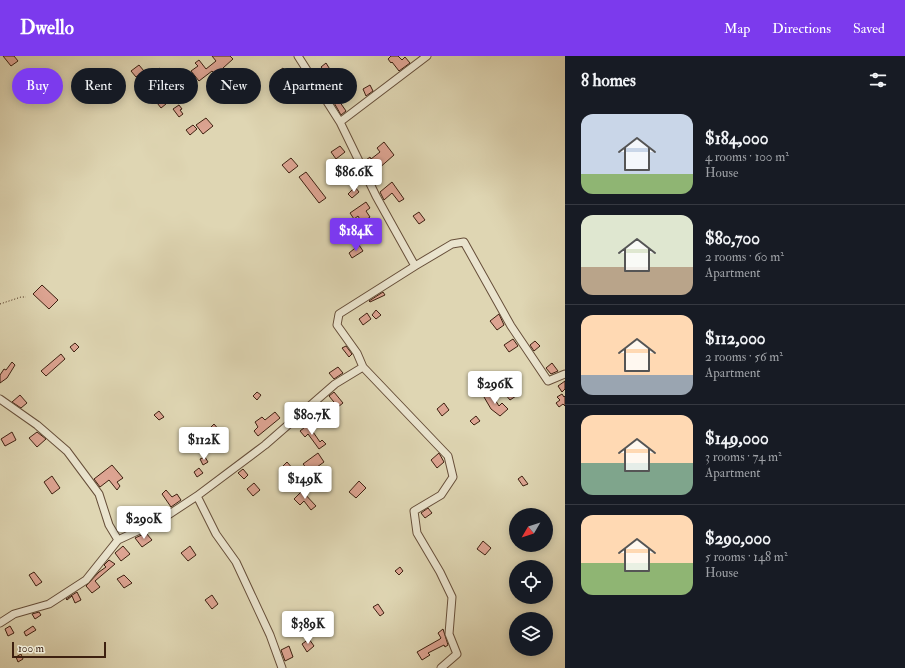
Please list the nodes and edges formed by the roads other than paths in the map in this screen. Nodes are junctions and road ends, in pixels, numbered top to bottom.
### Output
1 (298, 56) edge
2 (427, 56) edge
3 (340, 122) junction
4 (415, 266) junction
5 (363, 367) junction
6 (565, 374) edge
7 (0, 399) edge
8 (197, 496) junction
9 (118, 540) junction
10 (0, 623) edge
11 (282, 668) edge
12 (441, 668) edge

1 - 3 street
2 - 3 street
3 - 4 street
4 - 5 street
4 - 6 street
5 - 8 street
5 - 12 street
7 - 9 street
8 - 9 street
8 - 11 street
9 - 10 street

